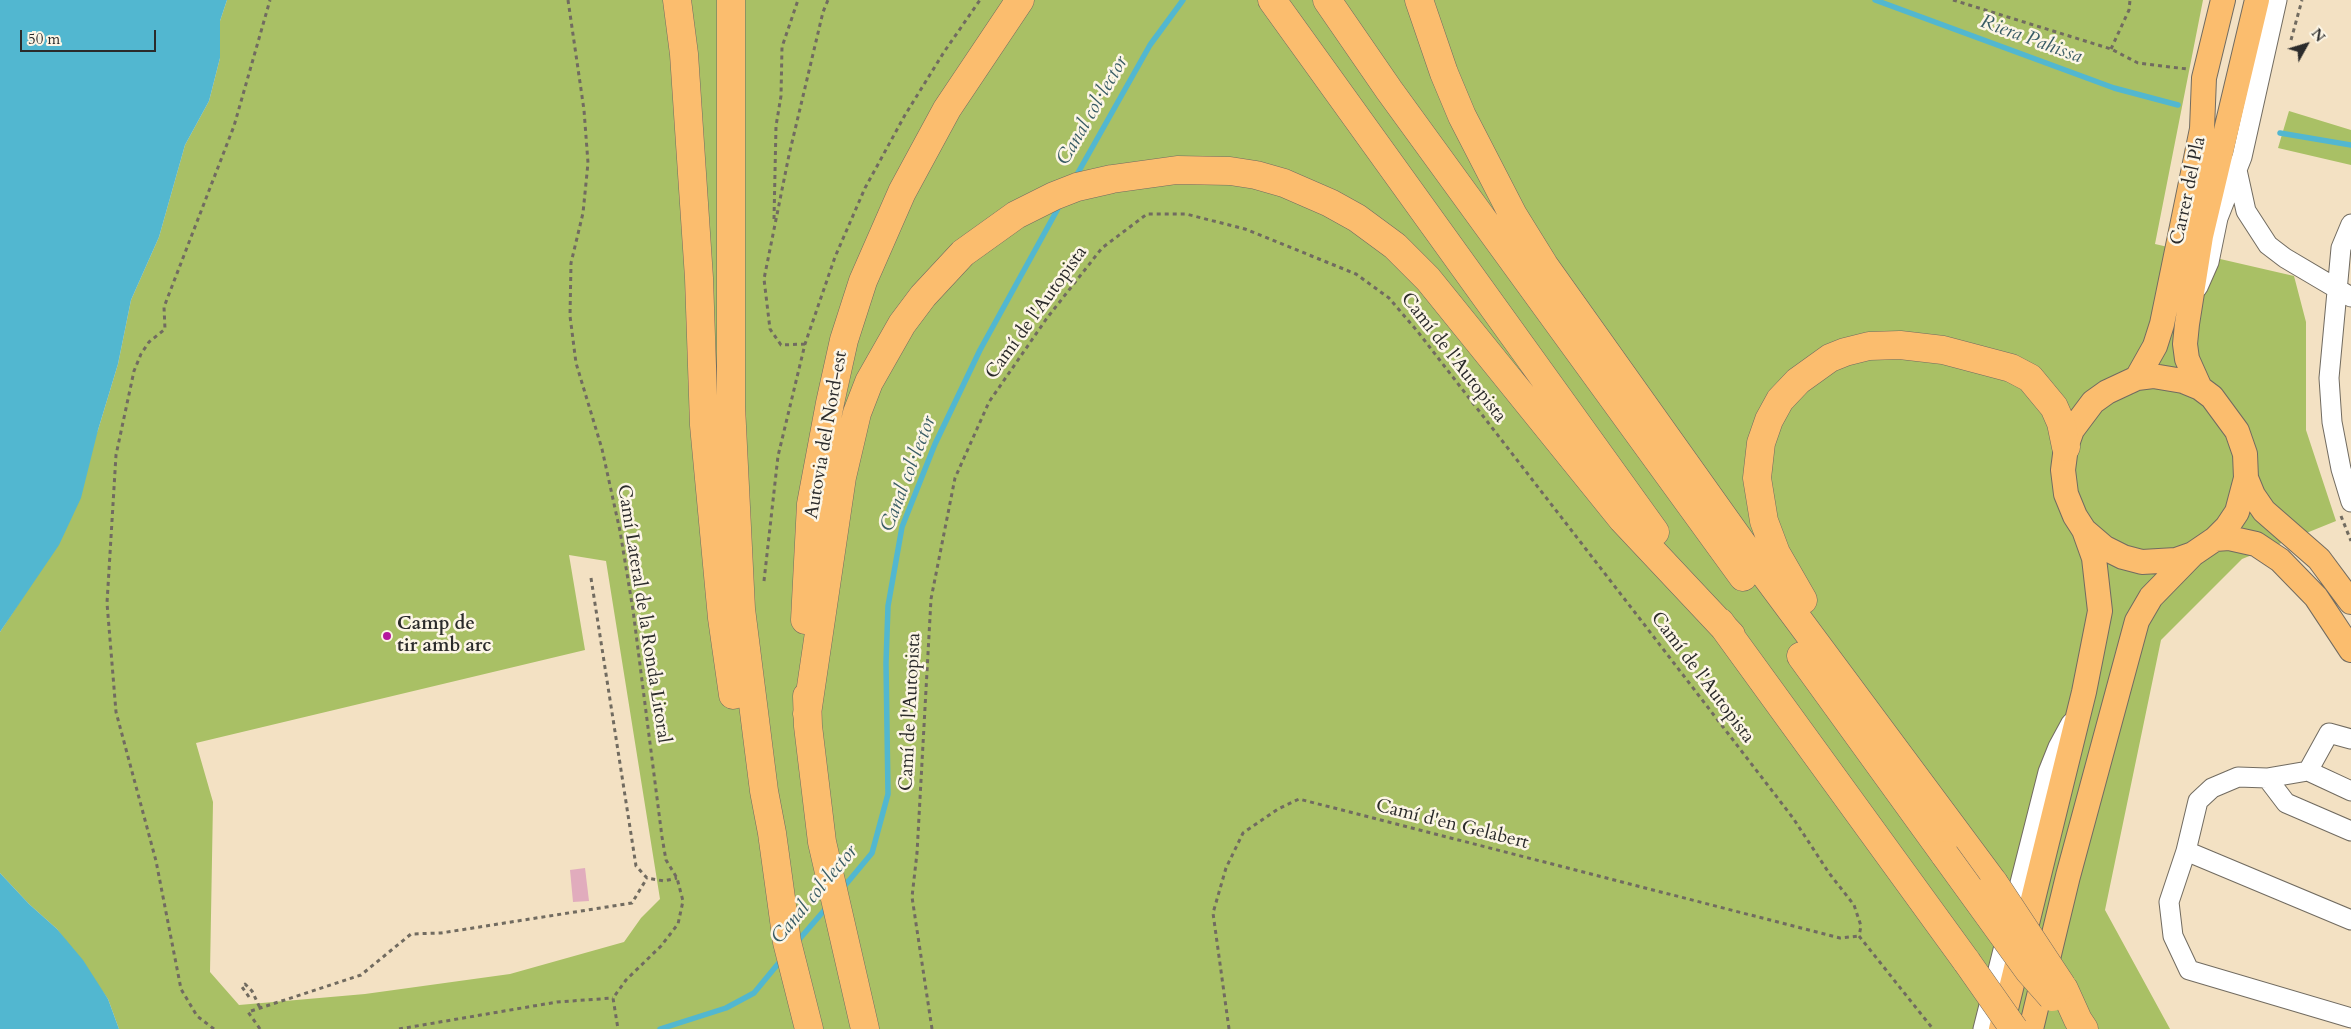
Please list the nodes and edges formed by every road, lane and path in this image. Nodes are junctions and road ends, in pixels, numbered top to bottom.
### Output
1 (270, 0) edge
2 (568, 0) edge
3 (678, 0) edge
4 (731, 0) edge
5 (798, 0) edge
6 (828, 0) edge
7 (1020, 0) edge
8 (1272, 0) edge
9 (1327, 0) edge
10 (1419, 0) edge
11 (1952, 0) edge
12 (2130, 0) edge
13 (2223, 0) edge
14 (2257, 0) edge
15 (2278, 0) edge
16 (2302, 0) edge
17 (2291, 40) dead end
18 (2111, 49) junction
19 (2205, 71) junction
20 (2237, 170) junction
21 (2351, 224) edge
22 (774, 230) junction
23 (2344, 292) edge
24 (2191, 299) junction
25 (805, 344) dead end
26 (2137, 378) junction
27 (2200, 388) junction
28 (2066, 447) junction
29 (2246, 478) junction
30 (2351, 502) edge
31 (2084, 530) junction
32 (2215, 539) junction
33 (2193, 554) junction
34 (591, 578) dead end
35 (2351, 602) edge
36 (1730, 635) junction
37 (2351, 650) edge
38 (2080, 706) junction
39 (808, 714) junction
40 (2351, 739) edge
41 (2308, 771) junction
42 (2266, 778) junction
43 (2351, 791) edge
44 (762, 830) junction
45 (2351, 831) edge
46 (1952, 845) junction
47 (2186, 850) junction
48 (647, 878) junction
49 (677, 878) junction
50 (2351, 920) edge
51 (1859, 936) junction
52 (2058, 993) junction
53 (249, 997) dead end
54 (613, 998) junction
55 (260, 1008) junction
56 (2351, 1018) edge
57 (2081, 1025) edge
58 (214, 1029) edge
59 (260, 1029) edge
60 (399, 1029) edge
61 (618, 1029) edge
62 (809, 1029) edge
63 (865, 1029) edge
64 (932, 1029) edge
65 (1230, 1029) edge
66 (1933, 1029) edge
67 (1983, 1029) edge
68 (2001, 1029) edge
69 (2014, 1029) edge
70 (2030, 1029) edge

1 - 58 path
2 - 49 path, Camí Lateral de la Ronda Litoral
3 - 44 highway
4 - 44 highway
5 - 22 path
6 - 22 path
7 - 39 highway, Autovia del Nord-est
8 - 36 highway
9 - 46 highway
10 - 46 highway
11 - 18 path
12 - 18 path
13 - 19 main road, Carrer del Pla
14 - 24 main road, Carrer del Pla
15 - 20 street, Carrer del Pla
16 - 17 path
18 - 19 path
19 - 26 main road, Carrer del Pla
20 - 23 street
20 - 24 street, Carrer del Pla
21 - 23 street
22 - 25 path
23 - 30 street
24 - 27 main road, Carrer del Pla
26 - 27 main road
26 - 28 main road
27 - 29 main road
28 - 31 main road
28 - 46 highway
29 - 32 main road
29 - 35 main road
31 - 33 main road
31 - 38 main road
32 - 33 main road
32 - 37 main road
33 - 70 main road
34 - 48 path
36 - 39 highway
36 - 69 highway, bridge
38 - 67 street
38 - 68 main road
39 - 63 highway, Autovia del Nord-est
40 - 41 street
41 - 42 street
41 - 43 street
42 - 45 street
42 - 47 street
44 - 62 highway
46 - 52 highway, bridge
46 - 52 highway, bridge
47 - 50 street
47 - 56 street
48 - 49 path
48 - 55 path
49 - 54 path, Camí Lateral de la Ronda Litoral
51 - 64 path, Camí de l'Autopista
51 - 65 path, Camí d'en Gelabert
51 - 66 path
52 - 57 highway
53 - 55 path
54 - 60 path
54 - 61 path
55 - 59 path

